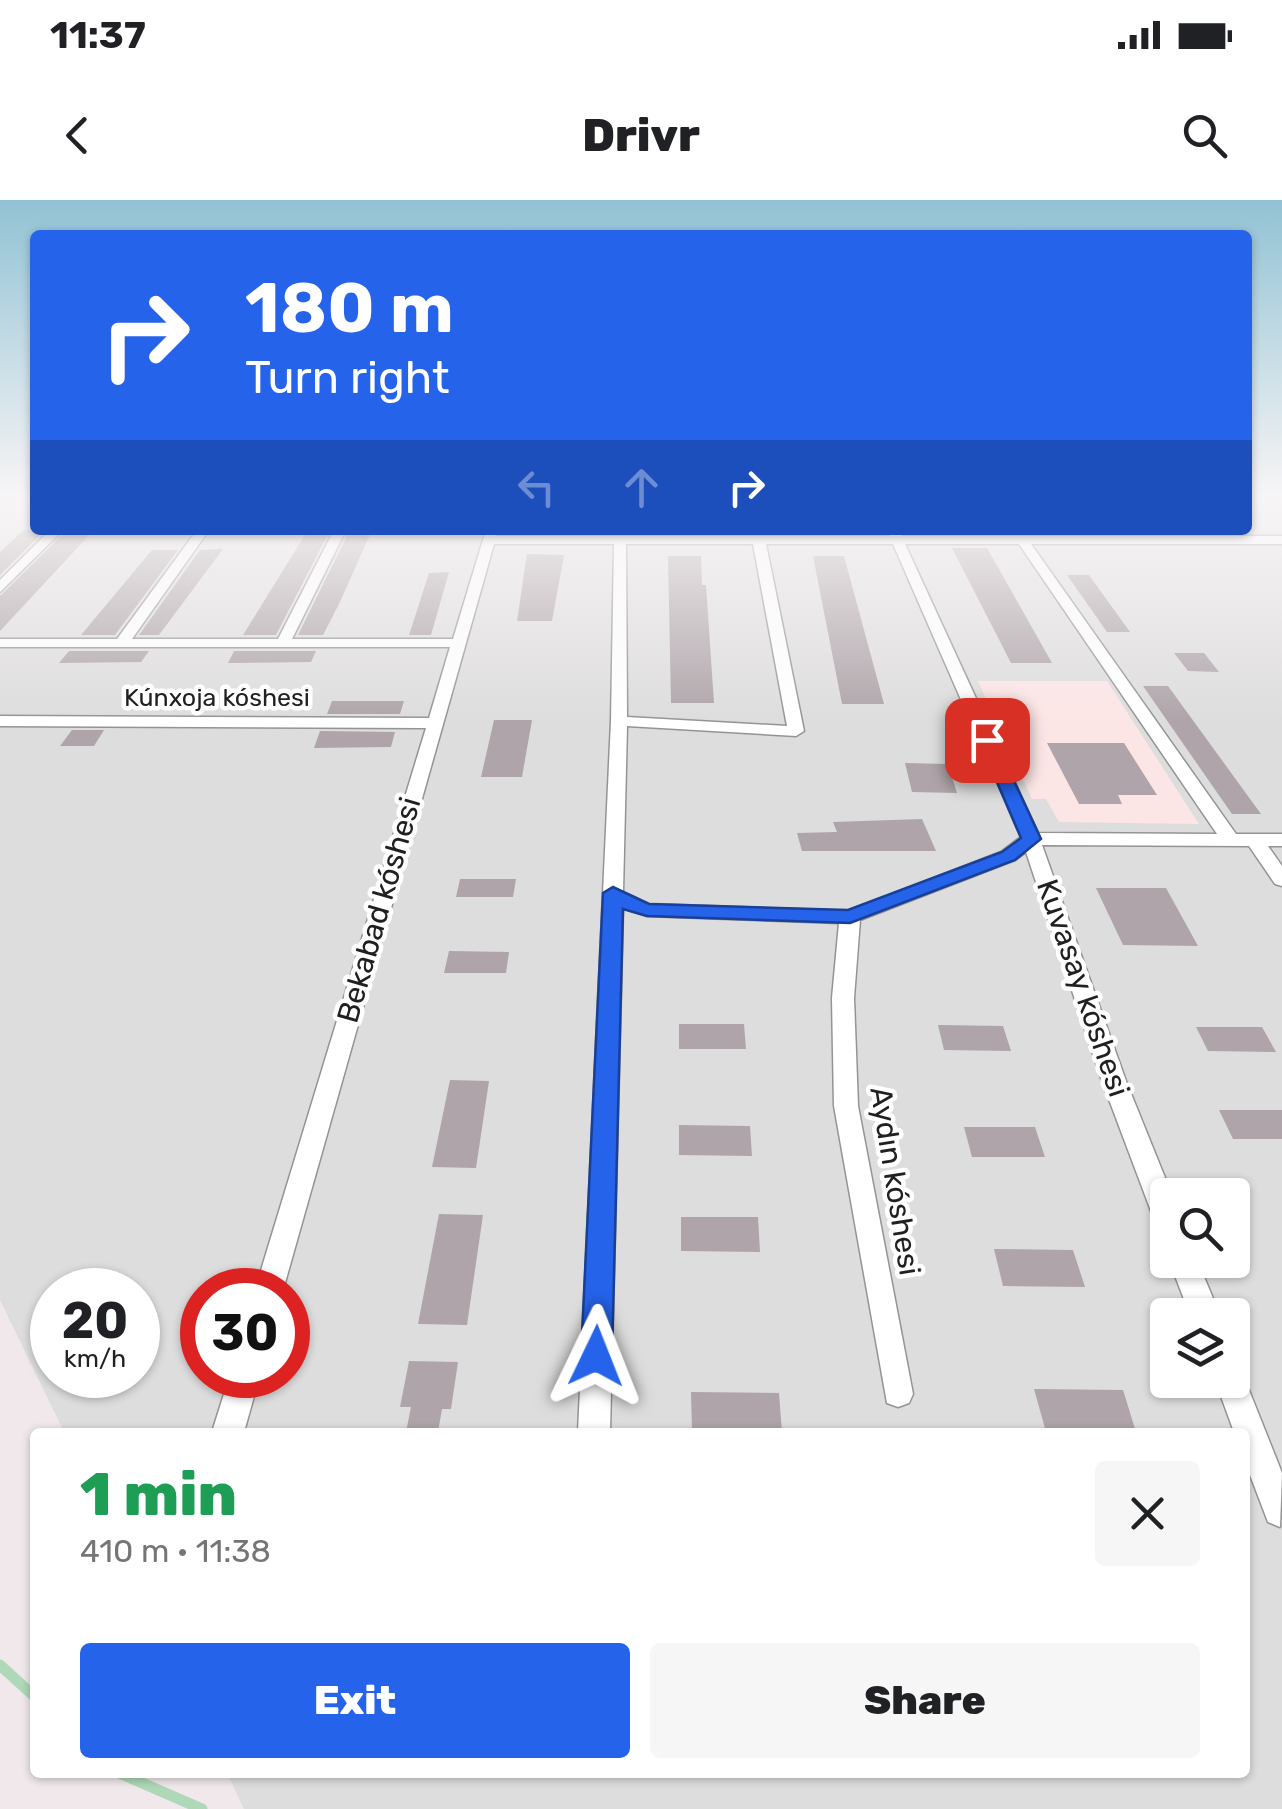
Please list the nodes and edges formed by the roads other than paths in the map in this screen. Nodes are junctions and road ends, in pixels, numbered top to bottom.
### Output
1 (173, 571) edge
2 (319, 571) edge
3 (480, 571) edge
4 (620, 571) edge
5 (764, 571) edge
6 (912, 571) edge
7 (1044, 571) edge
8 (0, 643) edge
9 (121, 643) junction
10 (283, 643) junction
11 (457, 644) junction
12 (0, 720) edge
13 (619, 721) junction
14 (434, 723) junction
15 (1032, 839) junction
16 (1255, 840) junction
17 (1282, 840) edge
18 (1231, 841) junction
19 (1282, 880) edge
20 (613, 893) junction
21 (850, 917) junction
22 (1152, 1178) edge
23 (275, 1268) edge
24 (898, 1394) dead end
25 (238, 1398) edge
26 (1237, 1398) edge
27 (229, 1428) edge
28 (594, 1428) edge
29 (1248, 1428) edge
30 (1250, 1432) edge
31 (1280, 1511) edge

1 - 9 street
2 - 10 street
3 - 11 street, Bekabad kóshesi
4 - 13 street
5 - 13 street
6 - 15 street, Kuvasay kóshesi
7 - 18 street
8 - 9 street
9 - 10 street
10 - 11 street
11 - 14 street, Bekabad kóshesi
12 - 14 street, Kúnxoja kóshesi
13 - 20 street
14 - 23 street, Bekabad kóshesi
15 - 18 street
15 - 21 street
15 - 22 street, Kuvasay kóshesi
16 - 17 street
16 - 18 street
16 - 19 street
20 - 21 street
20 - 28 street
21 - 24 street, Aydın kóshesi
25 - 27 street
26 - 29 street
30 - 31 street

